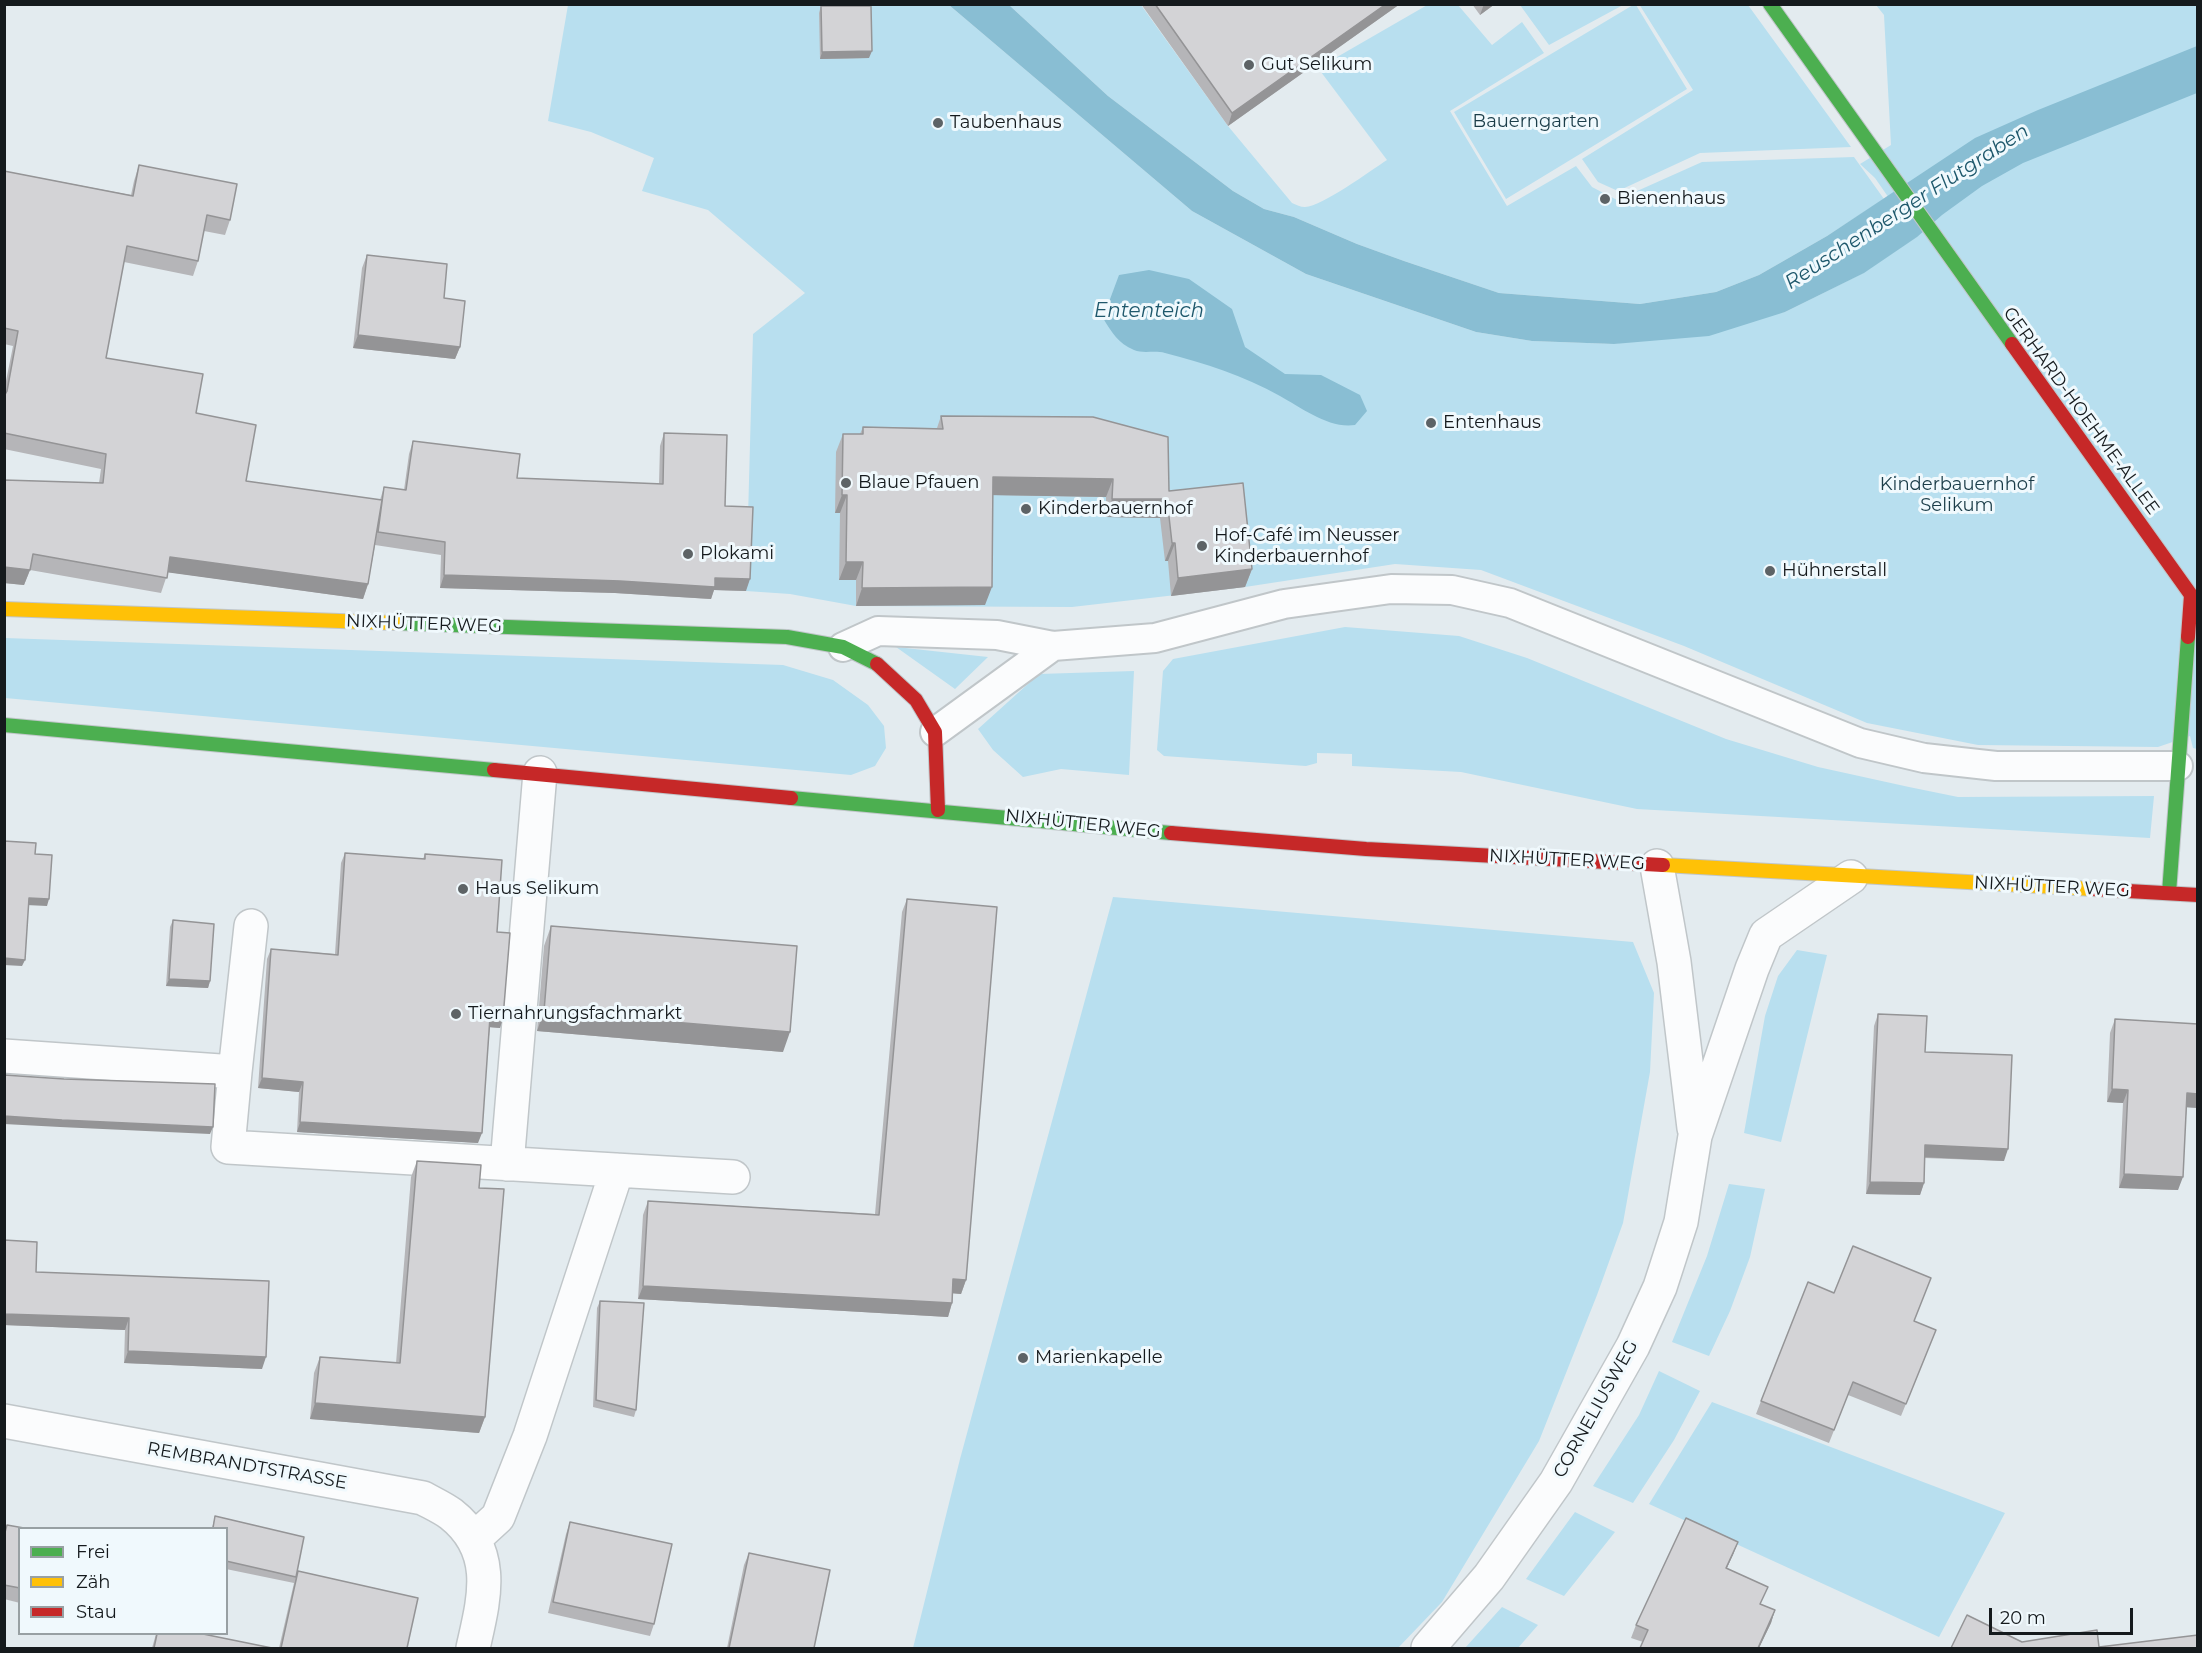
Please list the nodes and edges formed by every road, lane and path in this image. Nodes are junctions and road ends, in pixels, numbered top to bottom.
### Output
1 (1770, 4) edge
2 (4, 609) edge
3 (1053, 646) junction
4 (843, 647) junction
5 (4, 725) edge
6 (935, 732) junction
7 (2178, 766) junction
8 (540, 773) junction
9 (938, 810) junction
10 (1657, 866) junction
11 (1851, 877) junction
12 (2169, 893) junction
13 (2198, 895) edge
14 (251, 926) dead end
15 (4, 1056) edge
16 (235, 1072) junction
17 (1695, 1136) junction
18 (507, 1164) junction
19 (617, 1170) junction
20 (733, 1177) dead end
21 (4, 1421) edge
22 (474, 1539) junction
23 (473, 1648) edge
24 (1428, 1648) edge

1 - 7 main road, GERHARD-HOEHME-ALLEE
2 - 4 main road, NIXHÜTTER WEG
3 - 4 lane
3 - 6 lane
3 - 7 lane
4 - 6 main road, NIXHÜTTER WEG
5 - 8 main road, NIXHÜTTER WEG
6 - 9 main road, NIXHÜTTER WEG
7 - 12 main road, GERHARD-HOEHME-ALLEE
8 - 9 main road, NIXHÜTTER WEG
8 - 18 street
9 - 10 main road, NIXHÜTTER WEG
10 - 11 main road, NIXHÜTTER WEG
10 - 17 street, CORNELIUSWEG
11 - 12 main road, NIXHÜTTER WEG
11 - 17 street, CORNELIUSWEG
12 - 13 main road, NIXHÜTTER WEG
14 - 16 street
15 - 16 street
16 - 18 street
17 - 24 street, CORNELIUSWEG
18 - 19 street
19 - 20 street
19 - 22 street
21 - 22 street, REMBRANDTSTRASSE
22 - 23 street, REMBRANDTSTRASSE

